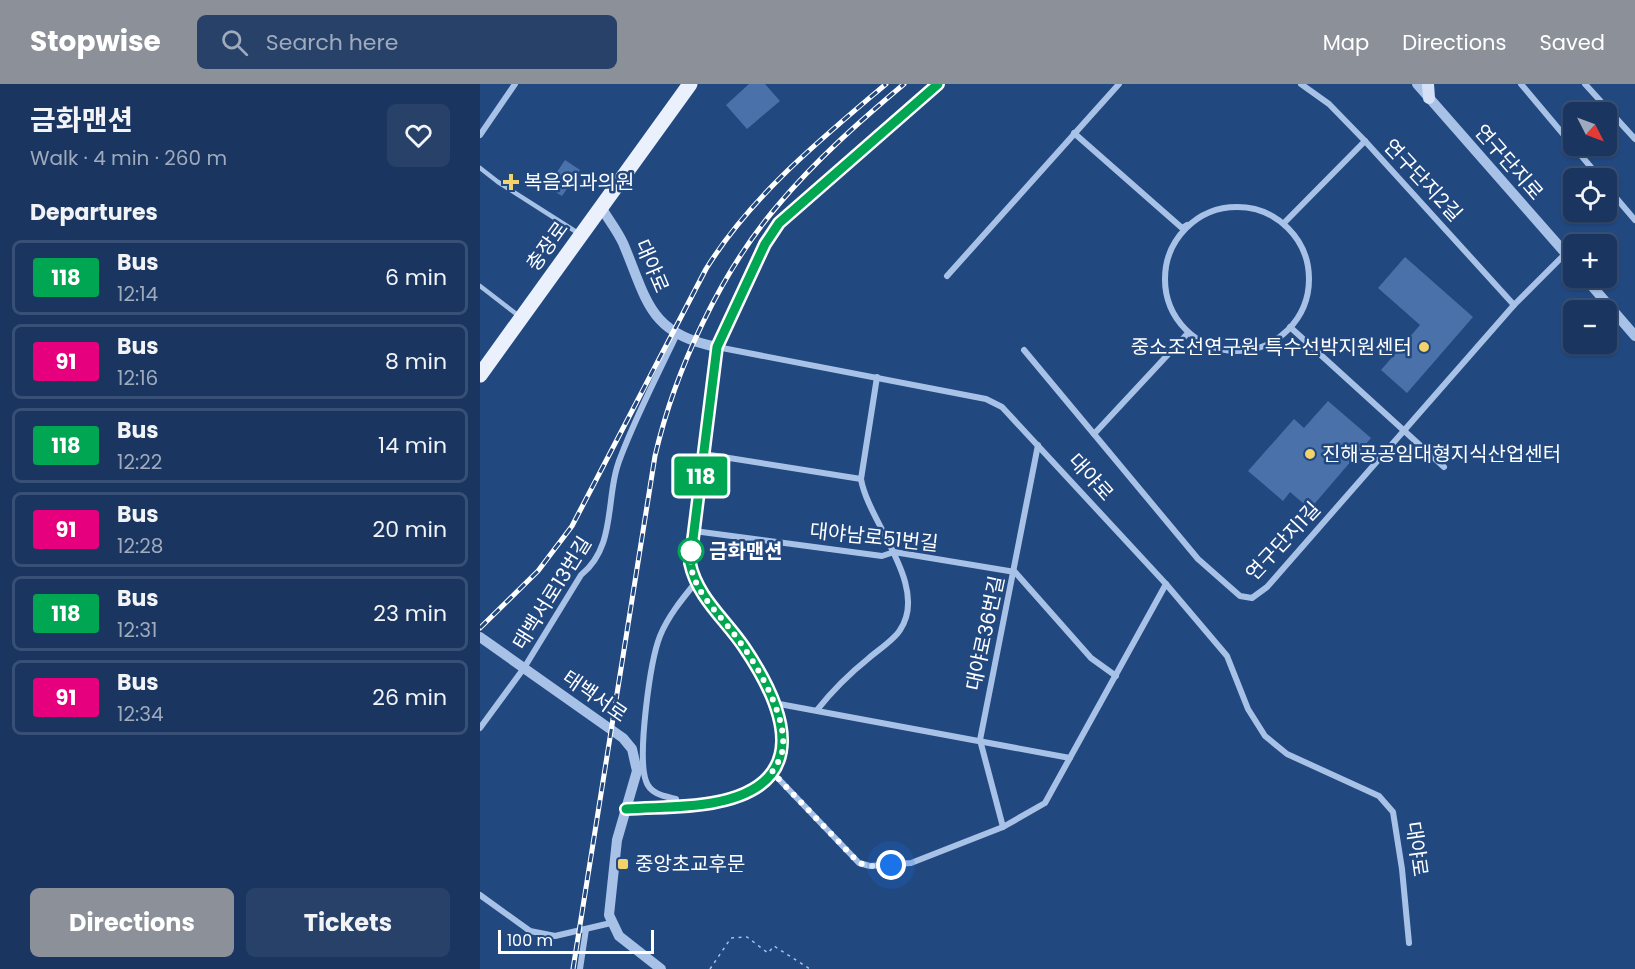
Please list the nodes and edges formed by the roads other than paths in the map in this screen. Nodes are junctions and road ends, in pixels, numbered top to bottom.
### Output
1 (515, 84) edge
2 (690, 84) edge
3 (938, 84) edge
4 (1119, 84) edge
5 (1301, 84) edge
6 (1417, 84) edge
7 (1428, 84) edge
8 (1521, 84) edge
9 (1585, 84) edge
10 (1429, 98) junction
11 (1074, 133) junction
12 (480, 135) edge
13 (1635, 139) edge
14 (1365, 141) junction
15 (480, 168) edge
16 (1592, 168) edge
17 (1617, 199) edge
18 (601, 207) junction
19 (1635, 220) edge
20 (1191, 223) junction
21 (1284, 223) junction
22 (580, 235) junction
23 (1563, 252) edge
24 (1563, 256) edge
25 (947, 276) dead end
26 (480, 286) edge
27 (1594, 288) edge
28 (1514, 305) junction
29 (522, 317) junction
30 (1290, 327) junction
31 (1188, 333) junction
32 (677, 334) junction
33 (1635, 336) edge
34 (717, 347) junction
35 (1024, 350) dead end
36 (480, 375) edge
37 (877, 377) junction
38 (1406, 430) junction
39 (1094, 434) junction
40 (1038, 445) junction
41 (704, 454) junction
42 (1444, 467) dead end
43 (861, 479) junction
44 (693, 531) junction
45 (894, 552) junction
46 (1015, 572) junction
47 (696, 582) junction
48 (1166, 584) junction
49 (480, 637) edge
50 (524, 668) junction
51 (1116, 676) junction
52 (774, 703) junction
53 (817, 710) junction
54 (480, 728) edge
55 (980, 740) junction
56 (1070, 758) junction
57 (772, 772) junction
58 (676, 800) dead end
59 (626, 809) junction
60 (1003, 827) junction
61 (480, 895) edge
62 (611, 923) junction
63 (586, 929) junction
64 (1408, 943) dead end
65 (580, 969) edge
66 (661, 969) edge

1 - 12 street
2 - 18 main road, 충장로
3 - 34 street
4 - 11 street
5 - 14 street, 연구단지2길
6 - 10 street, 연구단지로
7 - 10 main road
8 - 16 street
9 - 13 street
10 - 23 street, 연구단지로
11 - 20 street
11 - 25 street
14 - 21 street
14 - 28 street, 연구단지2길
15 - 22 lane
17 - 19 street
18 - 22 main road, 충장로
18 - 32 street, 대야로
20 - 21 street
20 - 31 street
21 - 30 street
22 - 29 main road, 충장로
24 - 28 street, 연구단지1길
26 - 29 lane
27 - 33 street
28 - 38 street, 연구단지1길
29 - 36 main road, 충장로
30 - 31 street
30 - 38 street
31 - 39 street
32 - 34 street, 대야로
32 - 50 street, 태백서로13번길
34 - 37 street, 대야로
34 - 41 street
35 - 39 street, 연구단지1길
37 - 40 street, 대야로
37 - 43 street
38 - 39 street, 연구단지1길
38 - 42 street
40 - 46 street, 대야로36번길
40 - 48 street, 대야로
41 - 43 street
41 - 44 street
43 - 45 street
44 - 45 street, 대야남로51번길
44 - 47 street
45 - 46 street, 대야남로51번길
45 - 53 street
46 - 51 street
46 - 55 street, 대야로36번길
47 - 52 street
47 - 58 street
48 - 51 street
48 - 64 street, 대야로
49 - 50 street, 태백서로
50 - 54 street, 태백서로13번길
50 - 59 street, 태백서로
51 - 56 street
52 - 53 street
52 - 57 street
53 - 55 street
55 - 56 street
55 - 60 street, 대야로36번길
56 - 60 street
57 - 59 street
57 - 60 street
59 - 62 street, 태백서로
61 - 63 street
62 - 63 street
62 - 66 street
63 - 65 street

